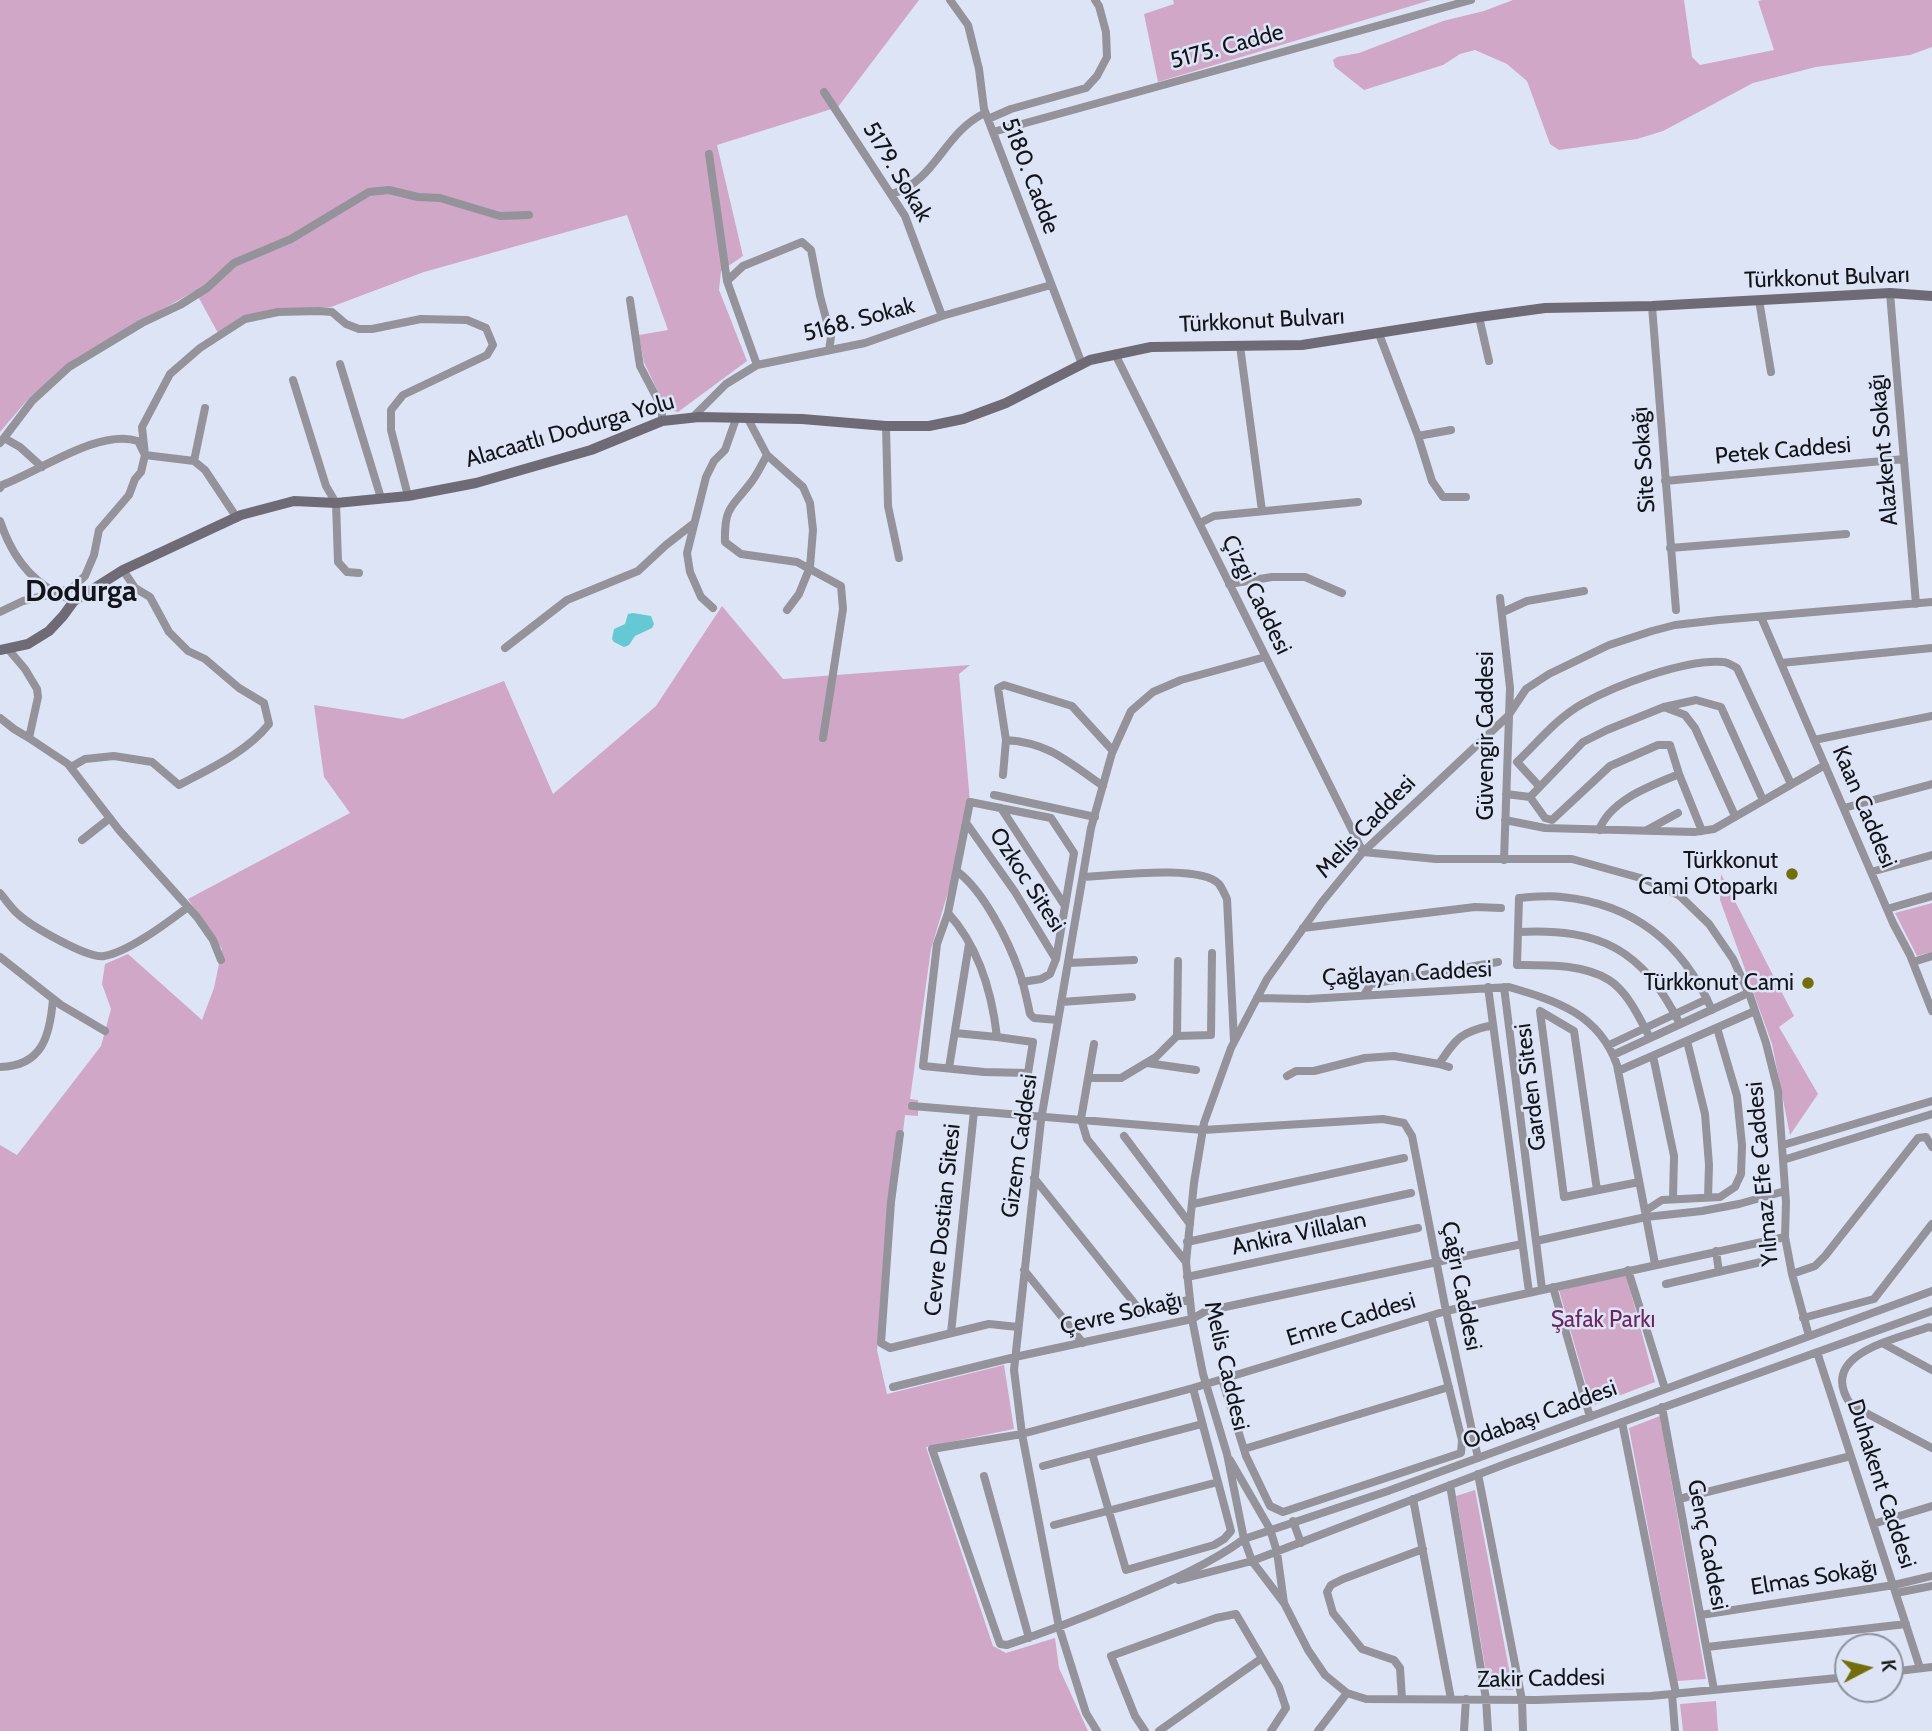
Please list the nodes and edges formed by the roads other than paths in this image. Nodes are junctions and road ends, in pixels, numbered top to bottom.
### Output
1 (950, 0) edge
2 (1095, 0) edge
3 (1471, 0) edge
4 (824, 92) dead end
5 (987, 116) junction
6 (993, 132) junction
7 (709, 154) dead end
8 (892, 194) junction
9 (528, 215) dead end
10 (727, 281) junction
11 (1051, 285) junction
12 (1890, 293) junction
13 (1932, 296) edge
14 (630, 300) dead end
15 (1759, 300) junction
16 (1652, 306) junction
17 (942, 316) junction
18 (1479, 317) junction
19 (1379, 334) junction
20 (1240, 346) junction
21 (829, 350) junction
22 (1115, 354) junction
23 (1489, 360) dead end
24 (340, 364) dead end
25 (1082, 364) junction
26 (757, 365) junction
27 (1771, 372) dead end
28 (293, 380) dead end
29 (205, 408) dead end
30 (692, 418) junction
31 (736, 419) junction
32 (748, 419) junction
33 (662, 421) junction
34 (886, 426) junction
35 (1451, 430) dead end
36 (1418, 436) junction
37 (2, 440) edge
38 (145, 455) junction
39 (767, 455) junction
40 (1904, 459) junction
41 (194, 461) junction
42 (42, 467) junction
43 (1665, 481) junction
44 (0, 488) edge
45 (408, 496) junction
46 (1466, 497) dead end
47 (381, 498) junction
48 (1358, 502) dead end
49 (336, 503) junction
50 (1262, 511) junction
51 (237, 518) junction
52 (0, 521) edge
53 (1200, 523) junction
54 (693, 524) junction
55 (1846, 534) dead end
56 (1670, 548) junction
57 (899, 558) dead end
58 (810, 568) junction
59 (122, 570) junction
60 (359, 573) dead end
61 (1229, 584) junction
62 (1584, 591) dead end
63 (56, 593) junction
64 (1342, 593) dead end
65 (1500, 598) dead end
66 (74, 601) junction
67 (1932, 602) edge
68 (1916, 604) junction
69 (713, 608) dead end
70 (788, 610) dead end
71 (1675, 610) dead end
72 (0, 612) edge
73 (1503, 612) junction
74 (1761, 617) junction
75 (505, 648) dead end
76 (1932, 648) edge
77 (4, 650) edge
78 (1265, 657) junction
79 (1781, 663) junction
80 (1664, 707) junction
81 (1508, 716) junction
82 (1932, 716) edge
83 (0, 718) edge
84 (29, 738) junction
85 (823, 738) dead end
86 (1006, 740) junction
87 (1814, 740) junction
88 (1113, 751) junction
89 (1825, 765) junction
90 (71, 767) junction
91 (1679, 774) junction
92 (1003, 775) dead end
93 (1932, 783) edge
94 (1791, 784) junction
95 (1103, 786) junction
96 (1539, 786) junction
97 (1506, 794) junction
98 (994, 795) dead end
99 (1530, 797) junction
100 (1763, 800) junction
101 (1001, 808) junction
102 (1844, 808) junction
103 (1678, 813) dead end
104 (1735, 816) junction
105 (1095, 817) junction
106 (110, 818) junction
107 (1505, 820) junction
108 (967, 824) junction
109 (1599, 830) junction
110 (1646, 831) junction
111 (1702, 831) junction
112 (82, 840) dead end
113 (1363, 852) junction
114 (1932, 855) edge
115 (1504, 860) junction
116 (958, 872) junction
117 (1871, 872) junction
118 (1083, 877) junction
119 (0, 893) edge
120 (1932, 896) edge
121 (1065, 906) junction
122 (188, 907) junction
123 (1502, 908) dead end
124 (1887, 909) junction
125 (948, 913) junction
126 (1303, 928) junction
127 (1518, 932) junction
128 (969, 944) junction
129 (1212, 953) dead end
130 (1932, 956) edge
131 (0, 957) edge
132 (1056, 959) junction
133 (221, 960) dead end
134 (1134, 960) dead end
135 (1178, 961) dead end
136 (1498, 962) dead end
137 (1913, 962) junction
138 (1068, 963) junction
139 (1022, 982) junction
140 (1488, 987) junction
141 (1504, 987) junction
142 (1748, 993) junction
143 (1364, 995) junction
144 (1132, 997) dead end
145 (1257, 998) junction
146 (53, 999) junction
147 (1707, 999) junction
148 (1061, 1002) junction
149 (1712, 1010) junction
150 (1932, 1011) edge
151 (1755, 1012) junction
152 (1676, 1015) junction
153 (1058, 1020) junction
154 (1680, 1024) junction
155 (1493, 1025) junction
156 (1644, 1027) junction
157 (1717, 1028) junction
158 (105, 1031) dead end
159 (955, 1033) junction
160 (1177, 1036) junction
161 (997, 1037) junction
162 (1650, 1038) junction
163 (1687, 1041) junction
164 (1234, 1042) junction
165 (1094, 1044) dead end
166 (1609, 1045) junction
167 (1614, 1055) junction
168 (1653, 1056) junction
169 (1147, 1063) junction
170 (1439, 1063) junction
171 (0, 1067) edge
172 (1449, 1067) dead end
173 (949, 1069) junction
174 (1196, 1070) dead end
175 (1618, 1071) junction
176 (1287, 1076) dead end
177 (1088, 1078) junction
178 (1932, 1101) edge
179 (912, 1106) dead end
180 (974, 1111) junction
181 (1932, 1114) edge
182 (1042, 1116) junction
183 (1081, 1119) junction
184 (1203, 1130) junction
185 (900, 1134) dead end
186 (1124, 1136) dead end
187 (1783, 1145) junction
188 (1932, 1147) edge
189 (1404, 1158) dead end
190 (1783, 1160) junction
191 (1034, 1178) junction
192 (1639, 1182) junction
193 (1597, 1191) junction
194 (1785, 1191) junction
195 (1411, 1193) dead end
196 (1708, 1197) junction
197 (1673, 1199) junction
198 (1193, 1205) junction
199 (1645, 1214) junction
200 (1190, 1224) junction
201 (1932, 1224) edge
202 (1418, 1228) dead end
203 (1785, 1237) junction
204 (1536, 1241) junction
205 (1187, 1242) junction
206 (1522, 1244) junction
207 (1716, 1251) junction
208 (1436, 1260) junction
209 (1186, 1262) junction
210 (1761, 1262) dead end
211 (1655, 1264) junction
212 (1024, 1270) junction
213 (1628, 1270) junction
214 (1719, 1272) junction
215 (1792, 1274) junction
216 (1187, 1277) junction
217 (1666, 1284) dead end
218 (1553, 1287) junction
219 (1542, 1289) junction
220 (1932, 1291) edge
221 (1529, 1293) junction
222 (1190, 1299) junction
223 (1446, 1311) junction
224 (1932, 1311) edge
225 (1431, 1316) junction
226 (1804, 1318) junction
227 (1192, 1319) junction
228 (1018, 1327) junction
229 (1932, 1328) edge
230 (951, 1333) junction
231 (1809, 1336) junction
232 (1083, 1343) junction
233 (1884, 1344) junction
234 (1817, 1352) junction
235 (1016, 1357) junction
236 (1932, 1370) edge
237 (1222, 1379) junction
238 (1206, 1384) junction
239 (893, 1387) dead end
240 (1449, 1387) junction
241 (1193, 1388) junction
242 (1665, 1390) junction
243 (1662, 1407) junction
244 (1590, 1417) junction
245 (1622, 1422) junction
246 (1202, 1424) junction
247 (1022, 1434) junction
248 (1932, 1448) edge
249 (932, 1449) joint
250 (1244, 1449) junction
251 (1092, 1453) junction
252 (1227, 1454) junction
253 (1851, 1455) junction
254 (1478, 1458) junction
255 (1043, 1466) dead end
256 (1478, 1474) junction
257 (984, 1476) dead end
258 (1218, 1482) junction
259 (1450, 1485) junction
260 (1413, 1499) junction
261 (1679, 1499) junction
262 (1932, 1506) edge
263 (1108, 1511) junction
264 (1293, 1521) junction
265 (1873, 1524) junction
266 (1054, 1525) dead end
267 (1270, 1529) junction
268 (1244, 1539) junction
269 (1301, 1543) junction
270 (1423, 1549) junction
271 (1277, 1552) junction
272 (1252, 1561) junction
273 (1932, 1576) edge
274 (1166, 1583) junction
275 (1932, 1586) edge
276 (1895, 1589) junction
277 (1284, 1603) junction
278 (1700, 1615) junction
279 (1906, 1624) junction
280 (1059, 1627) junction
281 (1029, 1638) junction
282 (1707, 1647) junction
283 (1262, 1658) junction
284 (1932, 1667) edge
285 (1920, 1668) junction
286 (1904, 1670) edge
287 (1834, 1677) edge
288 (1714, 1690) junction
289 (1347, 1693) junction
290 (1674, 1694) junction
291 (1402, 1699) junction
292 (1451, 1699) junction
293 (1466, 1699) junction
294 (1486, 1699) junction
295 (1522, 1700) junction
296 (1097, 1731) edge
297 (1145, 1731) edge
298 (1159, 1731) edge
299 (1271, 1731) edge
300 (1318, 1731) edge
301 (1464, 1731) edge
302 (1488, 1731) edge
303 (1523, 1731) edge
304 (1675, 1731) edge

1 - 5 street, 5180. Cadde
2 - 5 street
3 - 6 street, 5175. Cadde
4 - 8 street, 5179. Sokak
5 - 6 street, 5180. Cadde
5 - 8 street
6 - 11 street, 5180. Cadde
7 - 10 street
8 - 17 street, 5179. Sokak
9 - 37 street
10 - 21 street
10 - 26 street
11 - 17 street, 5168. Sokak
11 - 25 street, 5180. Cadde
12 - 13 street, Türkkonut Bulvarı
12 - 15 street, Türkkonut Bulvarı
12 - 40 street, Alazkent Sokağı
14 - 33 street
15 - 16 street, Türkkonut Bulvarı
15 - 27 street
16 - 18 street, Türkkonut Bulvarı
16 - 43 street, Site Sokağı
17 - 21 street, 5168. Sokak
18 - 19 street, Türkkonut Bulvarı
18 - 23 street
19 - 20 street, Türkkonut Bulvarı
19 - 36 street
20 - 22 street, Türkkonut Bulvarı
20 - 50 street
21 - 26 street, 5168. Sokak
22 - 25 street, Türkkonut Bulvarı
22 - 53 street, Çizgi Caddesi
24 - 47 street
25 - 34 street, Türkkonut Bulvarı
26 - 30 street, 5168. Sokak
28 - 49 street
29 - 41 street
30 - 31 street, Türkkonut Bulvarı
30 - 33 street, Alacaatlı Dodurga Yolu
31 - 32 street, Türkkonut Bulvarı
31 - 54 street
32 - 34 street, Türkkonut Bulvarı
32 - 39 street
33 - 45 street, Alacaatlı Dodurga Yolu
34 - 57 street
35 - 36 street
36 - 46 street
37 - 42 street
38 - 41 street
38 - 42 street
38 - 45 street
38 - 63 street
39 - 58 street
39 - 58 street
40 - 43 street, Petek Caddesi
40 - 68 street, Alazkent Sokağı
41 - 51 street
42 - 44 street
43 - 56 street, Site Sokağı
45 - 47 street, Alacaatlı Dodurga Yolu
47 - 49 street, Alacaatlı Dodurga Yolu
48 - 50 street
49 - 51 street, Alacaatlı Dodurga Yolu
49 - 60 street
50 - 53 street
51 - 59 street, Alacaatlı Dodurga Yolu
52 - 63 street
53 - 61 street, Çizgi Caddesi
54 - 69 street
54 - 75 street
55 - 56 street
56 - 71 street, Site Sokağı
58 - 70 street
58 - 85 street
59 - 66 street, Alacaatlı Dodurga Yolu
59 - 90 street
61 - 64 street
61 - 78 street, Çizgi Caddesi
62 - 73 street
63 - 66 street
63 - 72 street
65 - 73 street, Güvengir Caddesi
66 - 77 street, Alacaatlı Dodurga Yolu
67 - 68 street, Melis Caddesi
68 - 74 street, Melis Caddesi
73 - 81 street, Güvengir Caddesi
74 - 79 street, Kaan Caddesi
74 - 81 street, Melis Caddesi
76 - 79 street
77 - 84 street
78 - 88 street, Gizem Caddesi
78 - 113 street, Çizgi Caddesi
79 - 87 street, Kaan Caddesi
80 - 96 street
80 - 100 street
80 - 104 street
81 - 97 street, Güvengir Caddesi
81 - 113 street, Melis Caddesi
82 - 87 street
83 - 84 street
84 - 90 street
86 - 88 street
86 - 92 street
86 - 95 street
87 - 89 street, Kaan Caddesi
88 - 95 street, Gizem Caddesi
89 - 94 street
89 - 102 street, Kaan Caddesi
90 - 106 street
91 - 99 street
91 - 109 street
91 - 111 street
93 - 102 street
94 - 96 street
94 - 100 street
95 - 105 street, Gizem Caddesi
96 - 99 street
97 - 99 street
97 - 107 street, Güvengir Caddesi
98 - 105 street
100 - 104 street
101 - 108 street, Ozkoc Sitesi
101 - 121 street, Ozkoc Sitesi
101 - 121 street, Ozkoc Sitesi
102 - 117 street, Kaan Caddesi
103 - 110 street
104 - 111 street
105 - 118 street, Gizem Caddesi
106 - 112 street
106 - 122 street
107 - 109 street
107 - 115 street, Güvengir Caddesi
108 - 116 street, Ozkoc Sitesi
108 - 132 street, Ozkoc Sitesi
109 - 110 street
110 - 111 street
113 - 115 street, Yılmaz Efe Caddesi
113 - 126 street, Melis Caddesi
114 - 117 street
115 - 142 street, Yılmaz Efe Caddesi
116 - 125 street, Ozkoc Sitesi
116 - 139 street
117 - 124 street, Kaan Caddesi
118 - 138 street, Gizem Caddesi
118 - 164 street
119 - 122 street
120 - 124 street
121 - 132 street, Ozkoc Sitesi
122 - 133 street
123 - 126 street
124 - 137 street, Kaan Caddesi
125 - 128 street
125 - 173 street, Ozkoc Sitesi
126 - 145 street, Melis Caddesi
127 - 147 street
127 - 152 street
127 - 156 street
128 - 159 street
128 - 161 street
129 - 160 street
130 - 137 street
131 - 146 street
132 - 139 street, Ozkoc Sitesi
134 - 138 street
135 - 160 street
136 - 143 street
137 - 150 street, Kaan Caddesi
138 - 148 street, Gizem Caddesi
139 - 153 street
140 - 141 street, Çağlayan Caddesi
140 - 143 street, Çağlayan Caddesi
140 - 155 street
141 - 166 street, Çağlayan Caddesi
141 - 204 street
142 - 149 street
142 - 151 street, Yılmaz Efe Caddesi
143 - 145 street, Çağlayan Caddesi
144 - 148 street
145 - 164 street, Melis Caddesi
146 - 158 street
146 - 171 street
147 - 149 street
147 - 152 street
148 - 153 street, Gizem Caddesi
149 - 154 street
151 - 157 street
151 - 187 street, Yılmaz Efe Caddesi
152 - 154 street
152 - 156 street
153 - 182 street, Gizem Caddesi
154 - 162 street
155 - 170 street
155 - 206 street
156 - 162 street
156 - 166 street
157 - 163 street
157 - 196 street
159 - 161 street
159 - 173 street
160 - 169 street
161 - 173 street, Ozkoc Sitesi
162 - 167 street
163 - 168 street
163 - 196 street
164 - 184 street, Melis Caddesi
165 - 177 street
166 - 167 street, Çağlayan Caddesi
167 - 175 street, Çağlayan Caddesi
168 - 175 street
168 - 197 street
169 - 174 street
169 - 177 street
170 - 172 street
170 - 176 street
175 - 192 street, Çağlayan Caddesi
177 - 183 street
178 - 187 street
179 - 180 street
180 - 182 street
180 - 230 street, Cevre Dostian Sitesi
181 - 190 street
182 - 183 street
182 - 191 street, Gizem Caddesi
183 - 184 street
183 - 209 street
184 - 198 street, Melis Caddesi
184 - 208 street, Çağrı Caddesi
185 - 230 street
186 - 200 street
187 - 190 street, Yılmaz Efe Caddesi
188 - 215 street
189 - 198 street
190 - 194 street, Yılmaz Efe Caddesi
191 - 212 street, Gizem Caddesi
191 - 222 street
192 - 193 street, Garden Sitesi
192 - 199 street, Çağlayan Caddesi
193 - 193 street, Garden Sitesi
194 - 199 street
194 - 203 street, Yılmaz Efe Caddesi
195 - 205 street, Ankira Villalan
196 - 197 street
197 - 199 street
198 - 200 street, Melis Caddesi
199 - 204 street
199 - 211 street, Çağlayan Caddesi
200 - 205 street, Melis Caddesi
201 - 226 street
202 - 216 street, Ankira Villalan
203 - 207 street, Emre Caddesi
203 - 215 street, Yılmaz Efe Caddesi
204 - 219 street
205 - 209 street, Melis Caddesi
206 - 208 street, Çevre Sokağı
206 - 221 street
207 - 211 street, Emre Caddesi
207 - 214 street
208 - 223 street, Çağrı Caddesi
208 - 227 street, Çevre Sokağı
209 - 216 street, Melis Caddesi
210 - 214 street
211 - 213 street, Emre Caddesi
212 - 228 street, Gizem Caddesi
212 - 232 street
213 - 218 street, Emre Caddesi
213 - 242 street
214 - 217 street
215 - 226 street, Yılmaz Efe Caddesi
216 - 222 street, Melis Caddesi
218 - 219 street, Emre Caddesi
218 - 244 street
219 - 221 street, Emre Caddesi
220 - 231 street, Odabaşı Caddesi
221 - 223 street, Emre Caddesi
222 - 227 street, Melis Caddesi
223 - 225 street, Emre Caddesi
223 - 254 street, Çağrı Caddesi
224 - 234 street, Odabaşı Caddesi
225 - 237 street, Emre Caddesi
225 - 240 street
226 - 231 street, Yılmaz Efe Caddesi
227 - 232 street, Çevre Sokağı
227 - 238 street, Melis Caddesi
228 - 230 street
228 - 235 street, Gizem Caddesi
229 - 233 street
231 - 242 street, Odabaşı Caddesi
232 - 235 street, Çevre Sokağı
233 - 236 street
233 - 248 street
234 - 243 street, Odabaşı Caddesi
234 - 253 street, Duhakent Caddesi
235 - 239 street, Çevre Sokağı
235 - 247 street, Gizem Caddesi
237 - 238 street, Emre Caddesi
237 - 250 street
238 - 241 street, Emre Caddesi
238 - 252 street, Melis Caddesi
240 - 250 street
240 - 250 street
241 - 246 street
241 - 247 street, Emre Caddesi
242 - 244 street, Odabaşı Caddesi
243 - 245 street, Odabaşı Caddesi
243 - 261 street, Genç Caddesi
244 - 254 street, Odabaşı Caddesi
245 - 256 street, Odabaşı Caddesi
245 - 290 street
246 - 251 street
246 - 258 street
247 - 249 street, Emre Caddesi
247 - 280 street, Gizem Caddesi
249 - 281 street, Odabaşı Caddesi
251 - 255 street
251 - 263 street
252 - 267 street, Melis Caddesi
252 - 268 street, Melis Caddesi
253 - 261 street
253 - 265 street, Duhakent Caddesi
254 - 264 street, Odabaşı Caddesi
256 - 259 street, Odabaşı Caddesi
256 - 295 street
257 - 281 street
258 - 263 street
258 - 263 street
259 - 260 street, Odabaşı Caddesi
259 - 294 street
260 - 269 street, Odabaşı Caddesi
260 - 270 street
261 - 278 street, Genç Caddesi
262 - 265 street
263 - 266 street
264 - 267 street, Odabaşı Caddesi
264 - 269 street
265 - 276 street, Duhakent Caddesi
267 - 268 street, Odabaşı Caddesi
267 - 271 street, Melis Caddesi
268 - 272 street, Melis Caddesi
268 - 274 street, Odabaşı Caddesi
269 - 271 street, Odabaşı Caddesi
270 - 291 street
270 - 292 street
271 - 272 street, Odabaşı Caddesi
271 - 277 street, Melis Caddesi
272 - 274 street, Odabaşı Caddesi
272 - 277 street, Melis Caddesi
273 - 276 street, Elmas Sokağı
274 - 280 street, Odabaşı Caddesi
275 - 276 street
276 - 278 street, Elmas Sokağı
276 - 279 street, Duhakent Caddesi
277 - 289 street
278 - 282 street, Genç Caddesi
279 - 282 street
279 - 285 street, Duhakent Caddesi
280 - 281 street, Odabaşı Caddesi
280 - 296 street, Gizem Caddesi
282 - 288 street, Genç Caddesi
283 - 297 street
283 - 298 street
283 - 299 street
284 - 285 street
285 - 286 street
287 - 288 street, Zakir Caddesi
288 - 290 street, Zakir Caddesi
289 - 291 street, Zakir Caddesi
289 - 300 street
290 - 295 street, Zakir Caddesi
290 - 304 street
291 - 292 street, Zakir Caddesi
292 - 293 street, Zakir Caddesi
293 - 294 street, Zakir Caddesi
293 - 301 street
294 - 295 street, Zakir Caddesi
294 - 302 street
295 - 303 street

